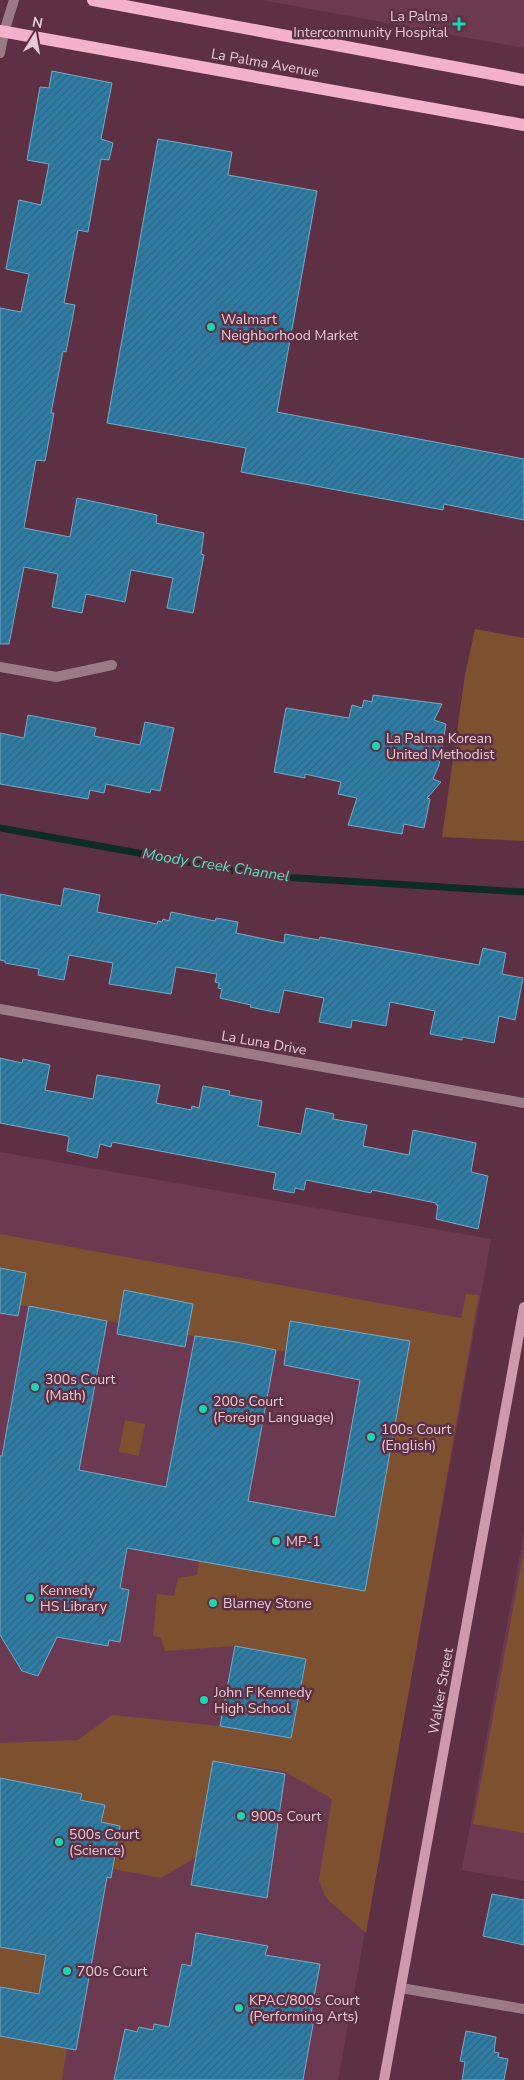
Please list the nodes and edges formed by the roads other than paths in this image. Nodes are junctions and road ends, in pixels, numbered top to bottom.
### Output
1 (14, 0) edge
2 (93, 0) edge
3 (2, 31) edge
4 (0, 53) edge
5 (524, 80) edge
6 (524, 125) edge
7 (112, 665) dead end
8 (0, 667) edge
9 (0, 1009) edge
10 (524, 1103) edge
11 (524, 1306) edge
12 (401, 1988) junction
13 (524, 2009) edge
14 (384, 2080) edge

1 - 3 street
2 - 5 main road
3 - 4 street
3 - 6 main road, La Palma Avenue
7 - 8 street
9 - 10 street, La Luna Drive
11 - 12 main road, Walker Street
12 - 13 street
12 - 14 main road, Walker Street

